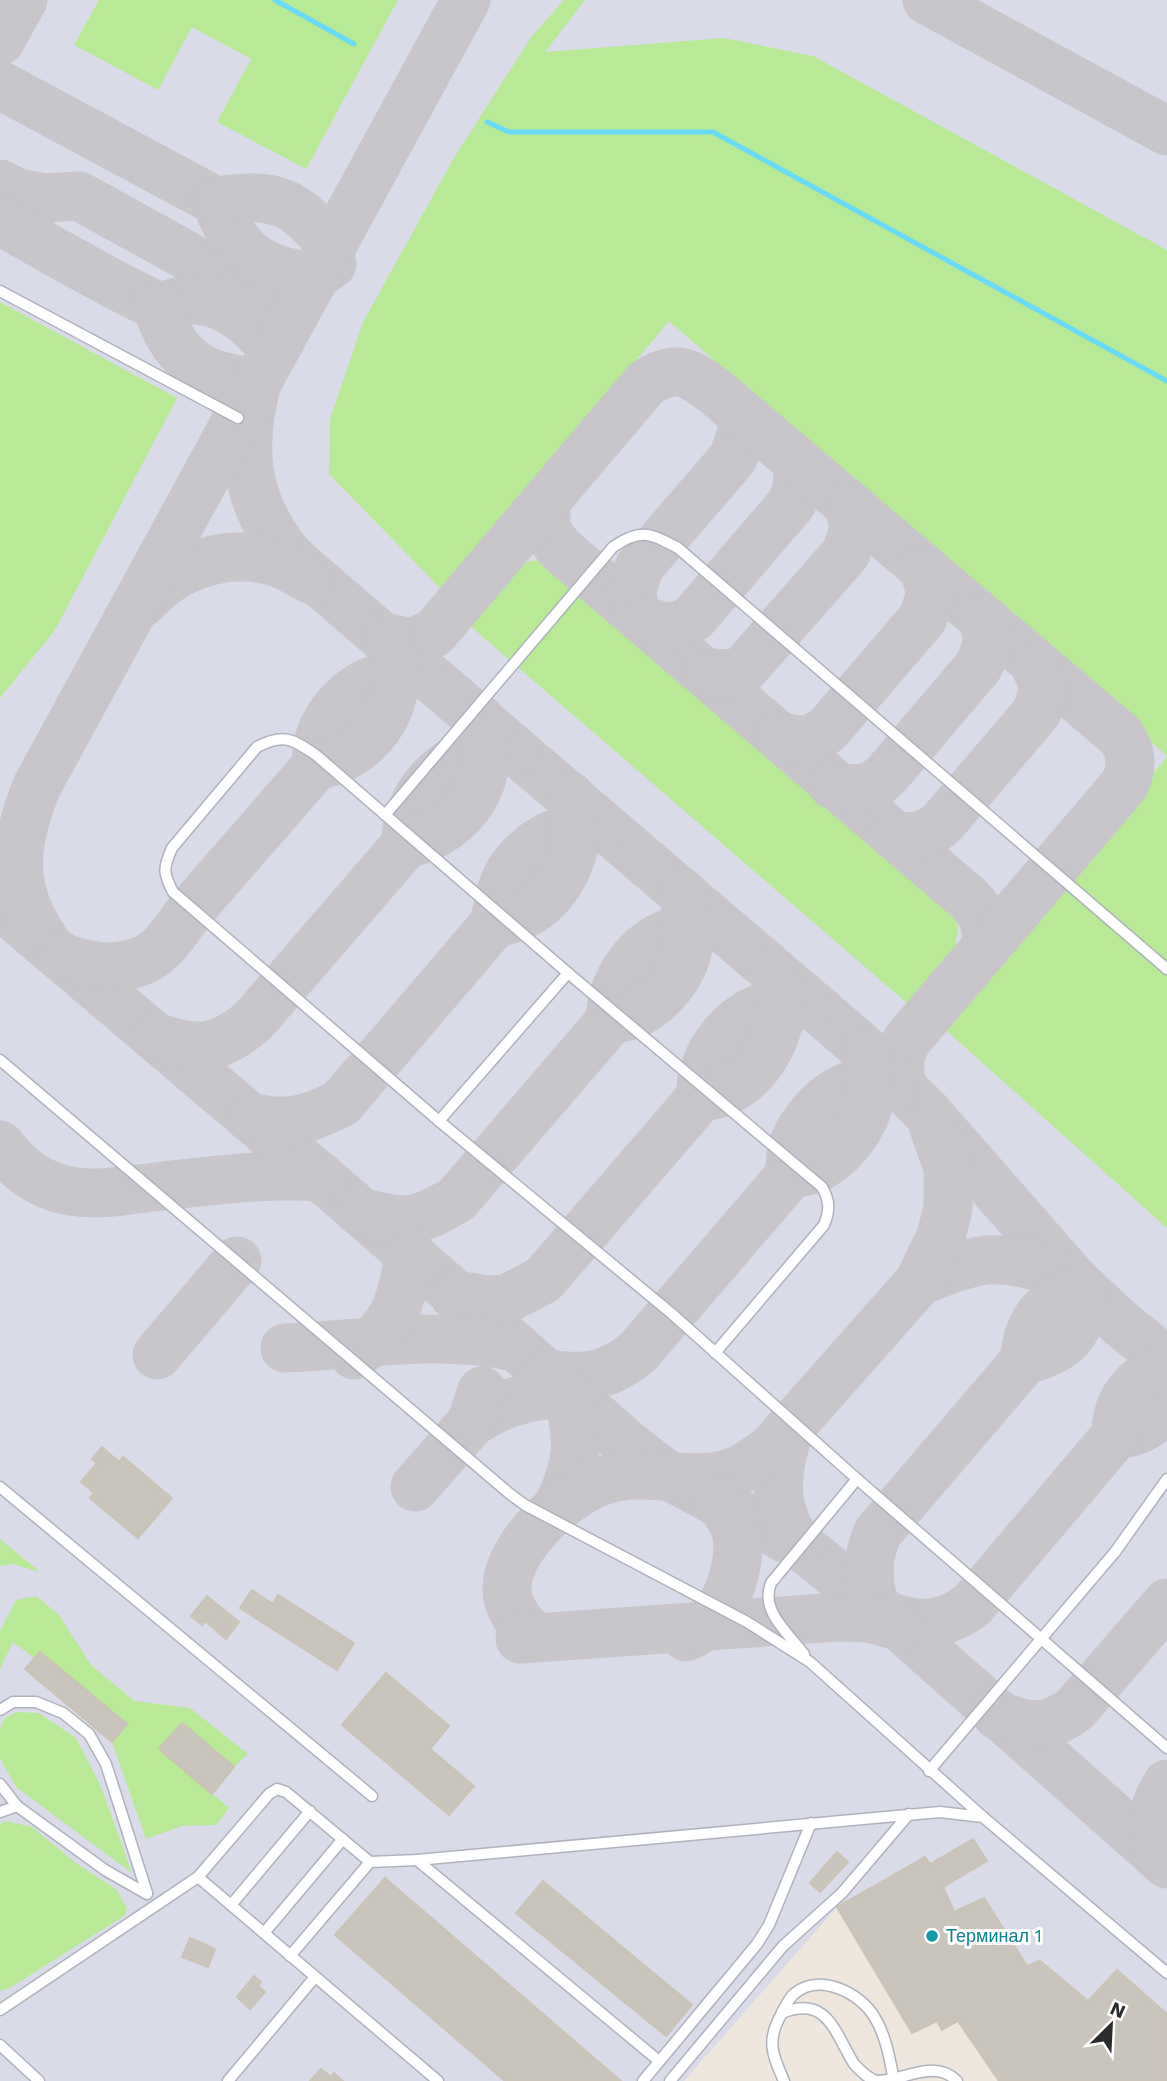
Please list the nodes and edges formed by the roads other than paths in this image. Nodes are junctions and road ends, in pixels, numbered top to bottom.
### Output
1 (0, 291) edge
2 (238, 418) dead end
3 (385, 815) junction
4 (1167, 969) edge
5 (568, 973) junction
6 (0, 1060) edge
7 (439, 1121) junction
8 (715, 1353) junction
9 (857, 1479) junction
10 (1167, 1479) edge
11 (0, 1487) edge
12 (1041, 1638) junction
13 (810, 1662) junction
14 (0, 1710) edge
15 (1167, 1748) edge
16 (929, 1771) junction
17 (0, 1784) edge
18 (372, 1796) dead end
19 (17, 1806) junction
20 (310, 1811) junction
21 (0, 1812) edge
22 (909, 1814) junction
23 (983, 1817) junction
24 (811, 1823) junction
25 (343, 1839) junction
26 (417, 1860) junction
27 (370, 1862) junction
28 (198, 1877) junction
29 (147, 1893) junction
30 (230, 1905) junction
31 (154, 1906) junction
32 (264, 1933) junction
33 (290, 1955) junction
34 (1167, 1973) edge
35 (315, 1976) junction
36 (0, 2010) edge
37 (782, 2013) junction
38 (0, 2045) edge
39 (659, 2061) junction
40 (894, 2080) edge
41 (39, 2081) edge
42 (228, 2081) edge
43 (438, 2081) edge
44 (643, 2081) edge
45 (670, 2081) edge
46 (784, 2081) edge
47 (957, 2081) edge

1 - 2 lane
3 - 4 lane
3 - 5 lane
3 - 7 lane
5 - 7 lane
5 - 8 lane
6 - 13 lane
7 - 8 lane
8 - 9 lane
9 - 12 lane
9 - 13 lane
10 - 12 lane
11 - 18 lane
12 - 15 lane
12 - 16 lane
13 - 16 lane
14 - 29 lane
16 - 23 lane
17 - 19 lane
19 - 21 lane
19 - 29 lane
20 - 25 lane
20 - 28 lane
20 - 30 lane
22 - 23 lane
22 - 24 lane
22 - 45 lane
23 - 34 lane
24 - 26 lane
24 - 39 lane
25 - 27 lane
25 - 32 lane
26 - 27 lane
26 - 39 lane
27 - 33 lane
28 - 30 lane
28 - 31 lane
29 - 31 lane
30 - 32 lane
31 - 36 lane
32 - 33 lane
33 - 35 lane
35 - 42 lane
35 - 43 lane
37 - 40 lane
37 - 40 lane
37 - 46 lane
38 - 41 lane
39 - 44 lane
40 - 47 lane

